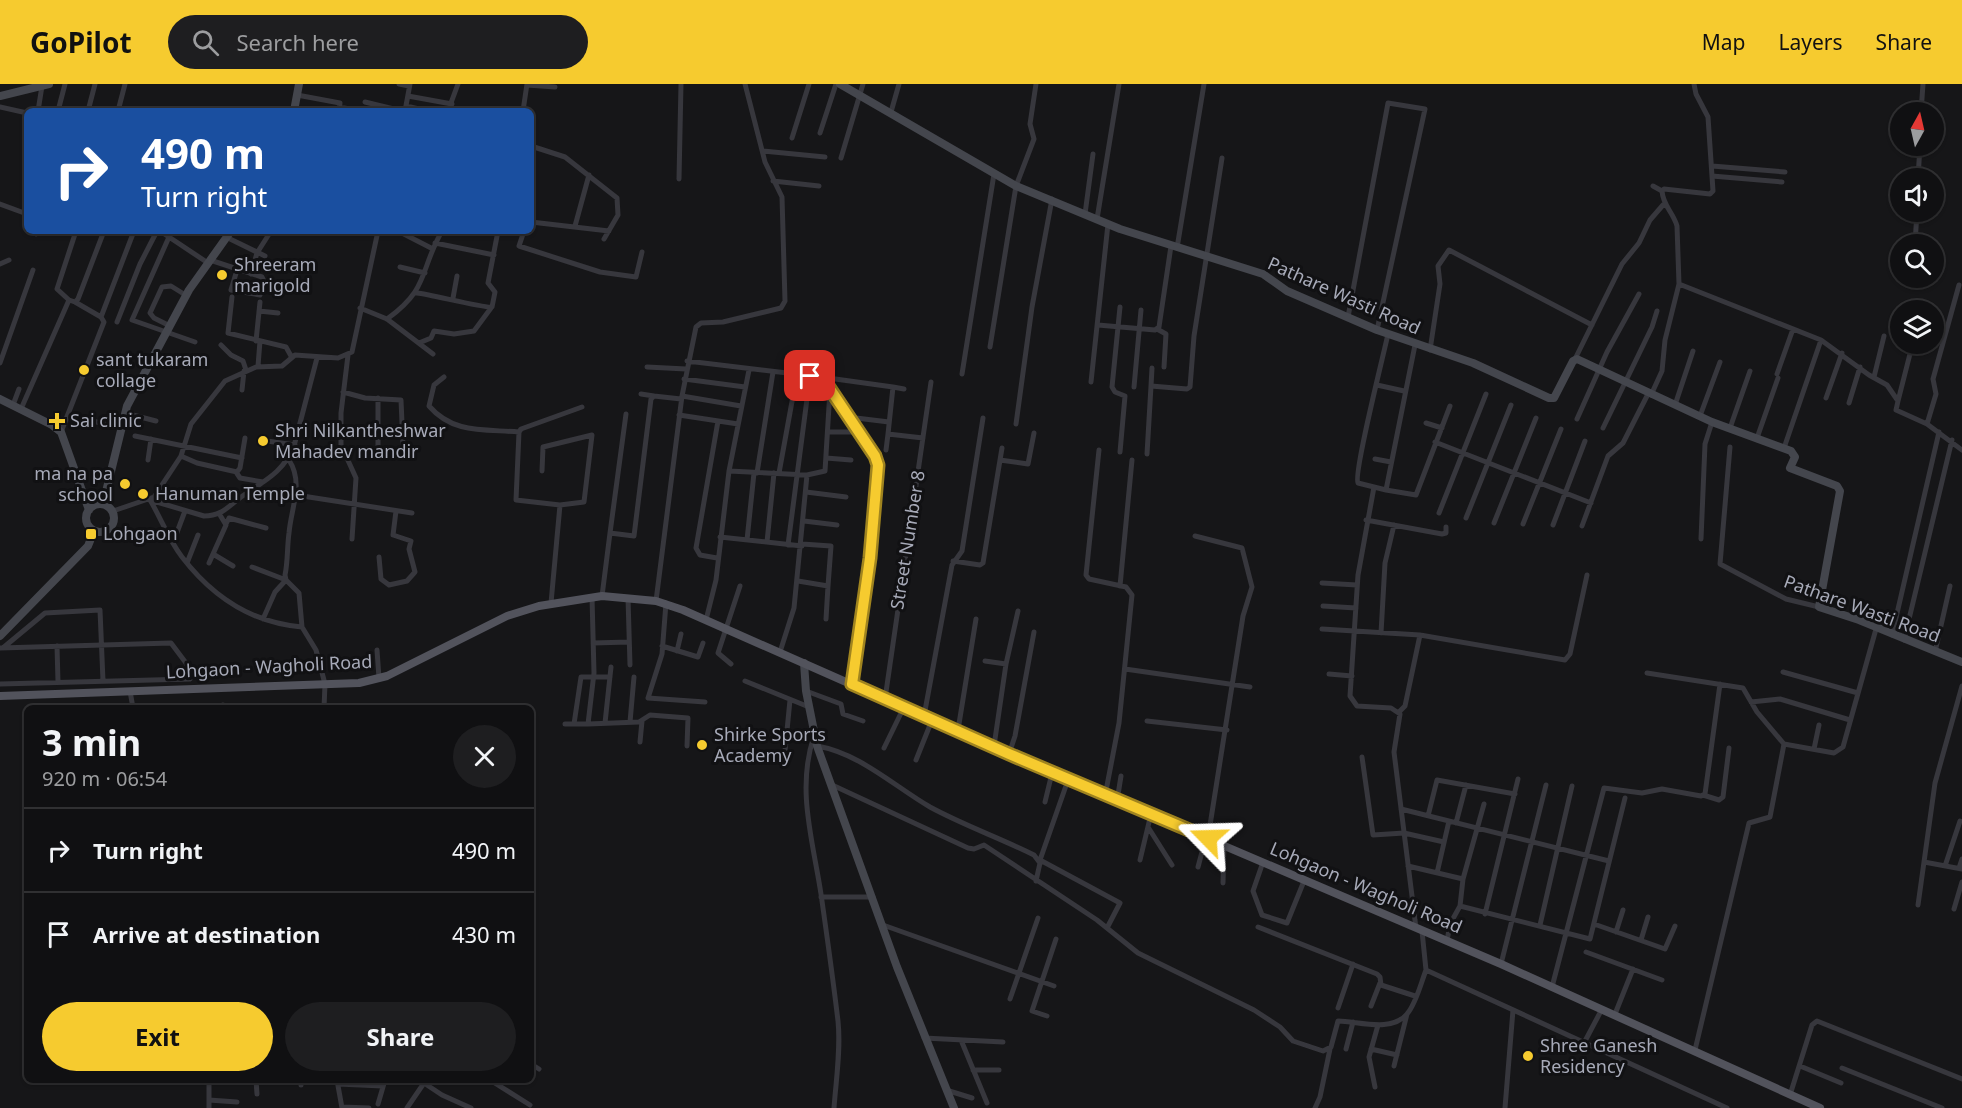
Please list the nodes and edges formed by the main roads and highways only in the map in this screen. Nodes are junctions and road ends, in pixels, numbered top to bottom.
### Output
1 (0, 696) edge
2 (1820, 1108) edge

1 - 2 main road, Lohgaon - Wagholi Road

